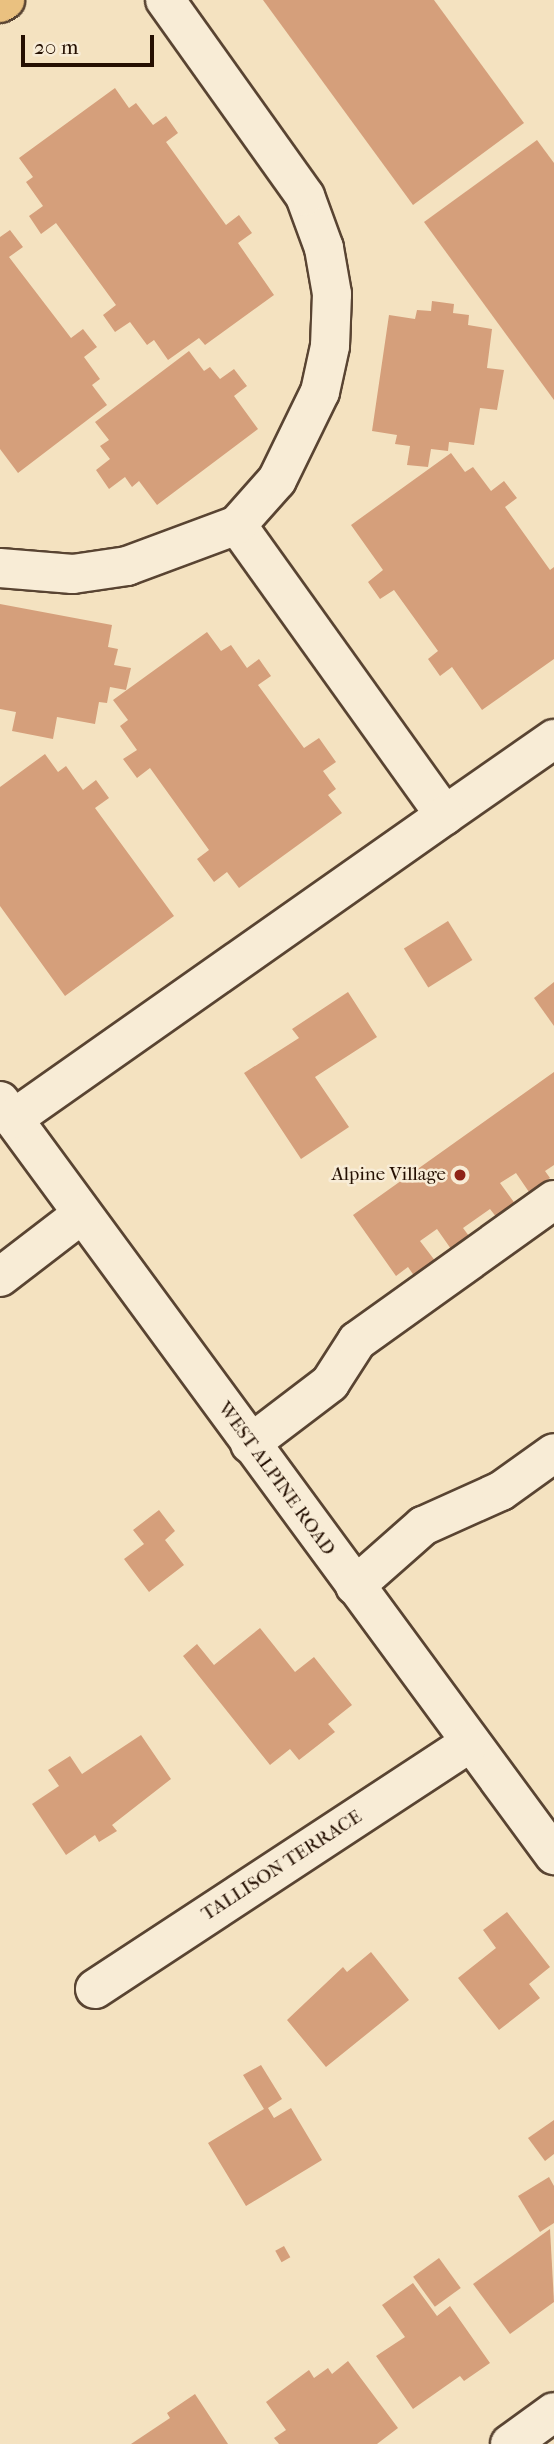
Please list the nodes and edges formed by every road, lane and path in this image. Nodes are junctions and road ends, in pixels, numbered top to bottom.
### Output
1 (5, 0) edge
2 (165, 0) edge
3 (0, 3) edge
4 (237, 525) junction
5 (0, 568) edge
6 (554, 739) edge
7 (445, 815) junction
8 (7, 1110) edge
9 (554, 1199) edge
10 (82, 1214) junction
11 (0, 1277) edge
12 (250, 1444) junction
13 (554, 1453) edge
14 (355, 1586) junction
15 (470, 1743) junction
16 (554, 1855) edge
17 (95, 1989) dead end
18 (554, 2412) edge
19 (510, 2444) edge

1 - 3 main road
2 - 4 street
4 - 5 street
4 - 7 street
6 - 7 street
7 - 8 street
8 - 10 street, WEST ALPINE ROAD
9 - 12 street
10 - 11 street
10 - 12 street, WEST ALPINE ROAD
12 - 14 street, WEST ALPINE ROAD
13 - 14 street
14 - 15 street, WEST ALPINE ROAD
15 - 16 street, WEST ALPINE ROAD
15 - 17 street, TALLISON TERRACE
18 - 19 street

